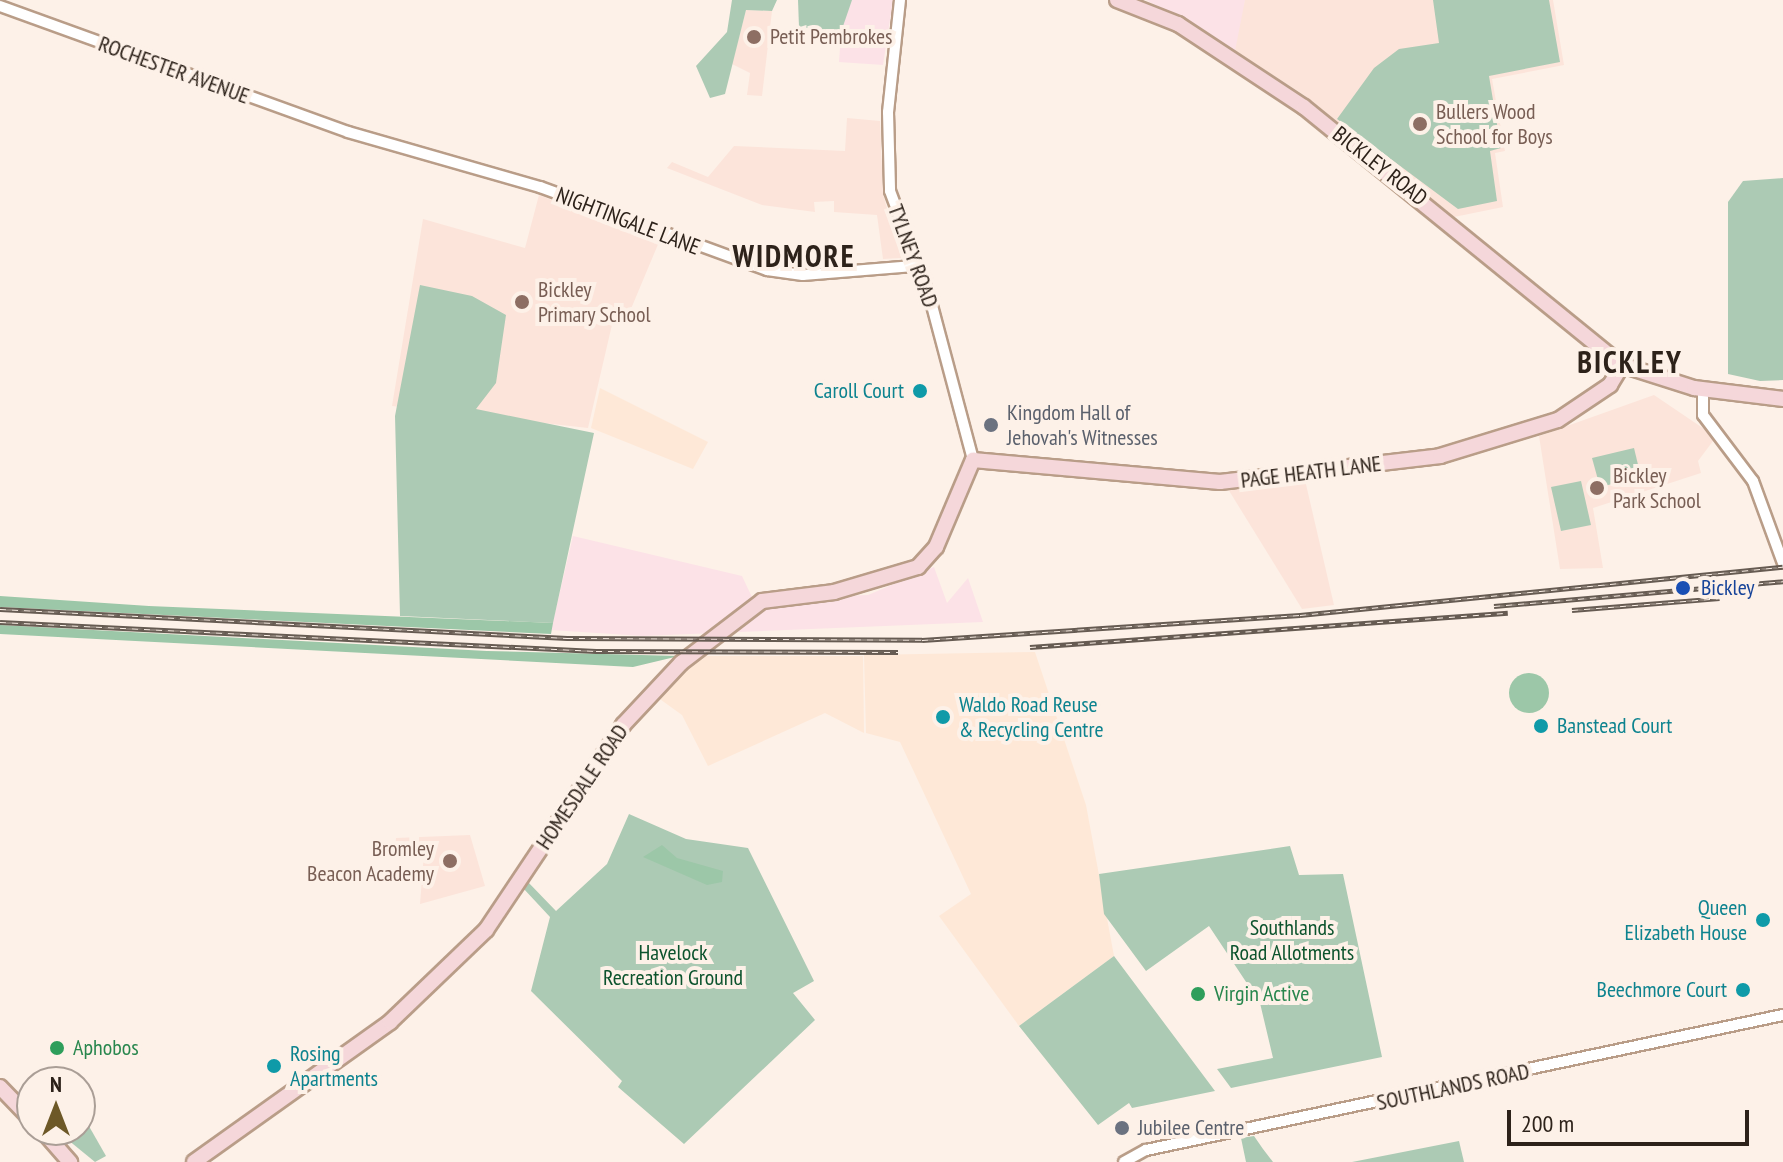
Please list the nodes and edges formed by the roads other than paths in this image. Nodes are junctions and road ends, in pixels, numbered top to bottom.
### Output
1 (900, 0) edge
2 (1117, 0) edge
3 (0, 6) edge
4 (348, 132) joint
5 (914, 266) junction
6 (1622, 365) junction
7 (1703, 389) junction
8 (1783, 399) edge
9 (973, 460) junction
10 (1783, 563) edge
11 (1783, 1015) edge
12 (0, 1087) edge
13 (16, 1104) edge
14 (56, 1146) edge
15 (70, 1162) edge
16 (194, 1162) edge
17 (1124, 1162) edge

1 - 5 street, TYLNEY ROAD
2 - 6 main road, BICKLEY ROAD
3 - 4 street, ROCHESTER AVENUE
4 - 5 street, NIGHTINGALE LANE
5 - 9 street, TYLNEY ROAD
6 - 7 main road
6 - 9 main road, PAGE HEATH LANE
7 - 8 main road
7 - 10 street
9 - 16 main road, HOMESDALE ROAD
11 - 17 street, SOUTHLANDS ROAD
12 - 13 main road
14 - 15 main road

